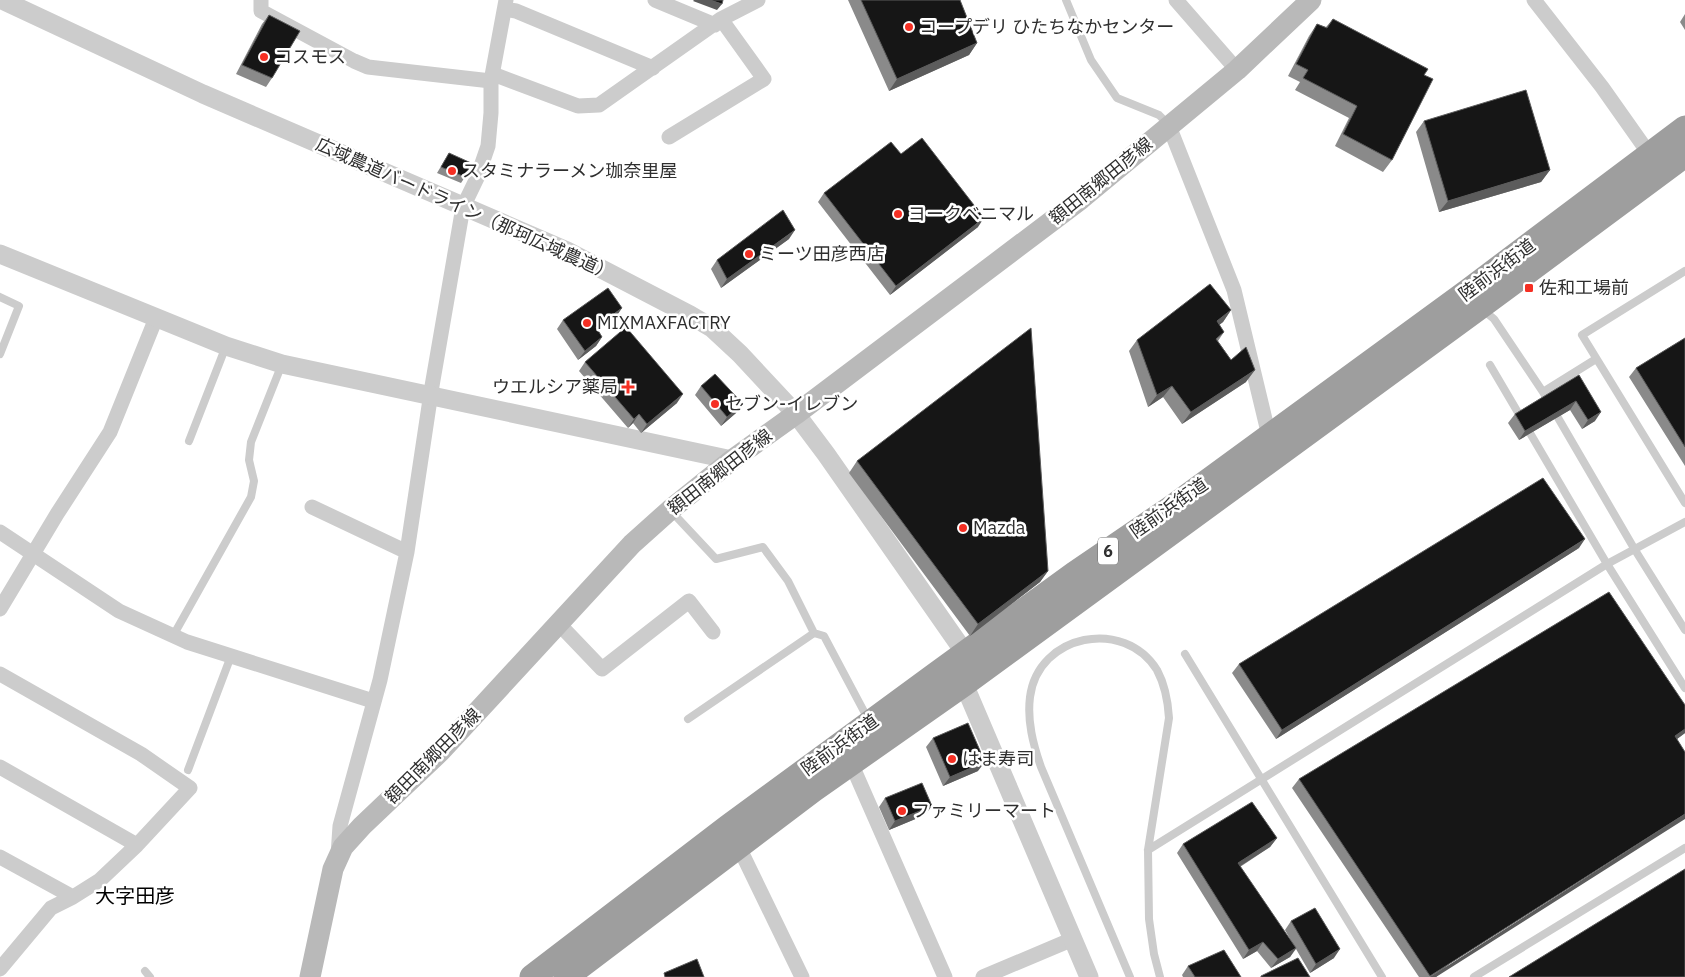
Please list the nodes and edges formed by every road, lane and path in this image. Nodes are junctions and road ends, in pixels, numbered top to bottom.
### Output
1 (2, 0) edge
2 (261, 0) edge
3 (655, 0) edge
4 (758, 0) edge
5 (1066, 0) edge
6 (1176, 0) edge
7 (1312, 0) edge
8 (1534, 0) edge
9 (506, 4) edge
10 (718, 22) junction
11 (653, 68) junction
12 (1236, 70) junction
13 (492, 77) junction
14 (1169, 126) junction
15 (1685, 128) edge
16 (669, 136) dead end
17 (1650, 155) junction
18 (1685, 155) edge
19 (463, 207) junction
20 (0, 254) edge
21 (1685, 271) edge
22 (0, 297) edge
23 (1474, 299) junction
24 (156, 318) junction
25 (226, 346) junction
26 (0, 354) edge
27 (1596, 359) junction
28 (282, 364) junction
29 (1490, 365) dead end
30 (1543, 392) junction
31 (432, 396) junction
32 (796, 414) junction
33 (1269, 436) junction
34 (189, 441) dead end
35 (732, 460) junction
36 (1685, 503) edge
37 (312, 506) dead end
38 (670, 510) junction
39 (1685, 522) edge
40 (0, 532) edge
41 (1635, 550) junction
42 (407, 552) junction
43 (33, 554) junction
44 (1607, 564) junction
45 (0, 609) edge
46 (558, 623) junction
47 (1685, 630) edge
48 (713, 632) dead end
49 (814, 633) junction
50 (173, 636) junction
51 (965, 653) junction
52 (1185, 654) dead end
53 (231, 656) junction
54 (0, 674) edge
55 (964, 684) junction
56 (1685, 688) edge
57 (373, 701) junction
58 (688, 719) dead end
59 (870, 723) junction
60 (851, 763) junction
61 (0, 767) edge
62 (188, 770) dead end
63 (1261, 779) junction
64 (734, 837) junction
65 (137, 845) junction
66 (1685, 848) edge
67 (1148, 850) junction
68 (338, 857) junction
69 (4, 865) edge
70 (72, 897) junction
71 (1073, 939) junction
72 (0, 969) edge
73 (310, 977) edge
74 (532, 977) edge
75 (566, 977) edge
76 (802, 977) edge
77 (945, 977) edge
78 (983, 977) edge
79 (1089, 977) edge
80 (1130, 977) edge
81 (1160, 977) edge
82 (1382, 977) edge
83 (1474, 977) edge

1 - 19 street, 広域農道バードライン（那珂広域農道）
2 - 13 street
3 - 10 street
4 - 10 street
5 - 14 lane
6 - 12 street
7 - 12 main road, 額田南郷田彦線
8 - 17 street
9 - 11 street
9 - 13 street
10 - 11 street
10 - 16 street
11 - 13 street
12 - 14 main road, 額田南郷田彦線
13 - 19 street
14 - 32 main road, 額田南郷田彦線
14 - 33 street
15 - 17 highway, 陸前浜街道 / 6
17 - 23 highway, 陸前浜街道 / 6
18 - 23 highway, 陸前浜街道 / 6
19 - 31 street
19 - 32 street, 広域農道バードライン（那珂広域農道）
20 - 24 street
21 - 27 lane
22 - 26 lane
23 - 30 lane
23 - 33 highway, 陸前浜街道 / 6
23 - 55 highway, 陸前浜街道 / 6
24 - 25 street
24 - 43 street
25 - 28 street
25 - 34 lane
27 - 30 lane
27 - 36 lane
28 - 31 street
28 - 50 lane
29 - 44 lane
30 - 41 lane
31 - 35 street
31 - 42 street
32 - 35 main road, 額田南郷田彦線
32 - 51 street, 広域農道バードライン（那珂広域農道）
33 - 51 highway, 陸前浜街道 / 6
35 - 38 main road, 額田南郷田彦線
37 - 42 street
38 - 46 main road, 額田南郷田彦線
38 - 49 lane
39 - 41 lane
40 - 43 street
41 - 44 lane
41 - 47 lane
42 - 57 street
43 - 45 street
43 - 50 street
44 - 56 lane
44 - 63 lane
46 - 48 street
46 - 68 main road, 額田南郷田彦線
49 - 58 lane
49 - 59 lane
50 - 53 street
51 - 55 street
51 - 59 highway, 陸前浜街道 / 6
52 - 63 lane
53 - 57 street
53 - 62 lane
54 - 65 street
55 - 60 highway, 陸前浜街道 / 6
55 - 71 street
57 - 68 street
59 - 64 highway, 陸前浜街道 / 6
60 - 64 highway, 陸前浜街道 / 6
60 - 77 street
61 - 65 street
63 - 67 lane
63 - 82 lane
64 - 74 highway, 陸前浜街道 / 6
64 - 75 highway, 陸前浜街道 / 6
64 - 76 street
65 - 70 street
66 - 83 lane
67 - 80 lane
67 - 81 lane
68 - 73 main road, 額田南郷田彦線
69 - 70 street
70 - 72 street
71 - 78 street
71 - 79 street

